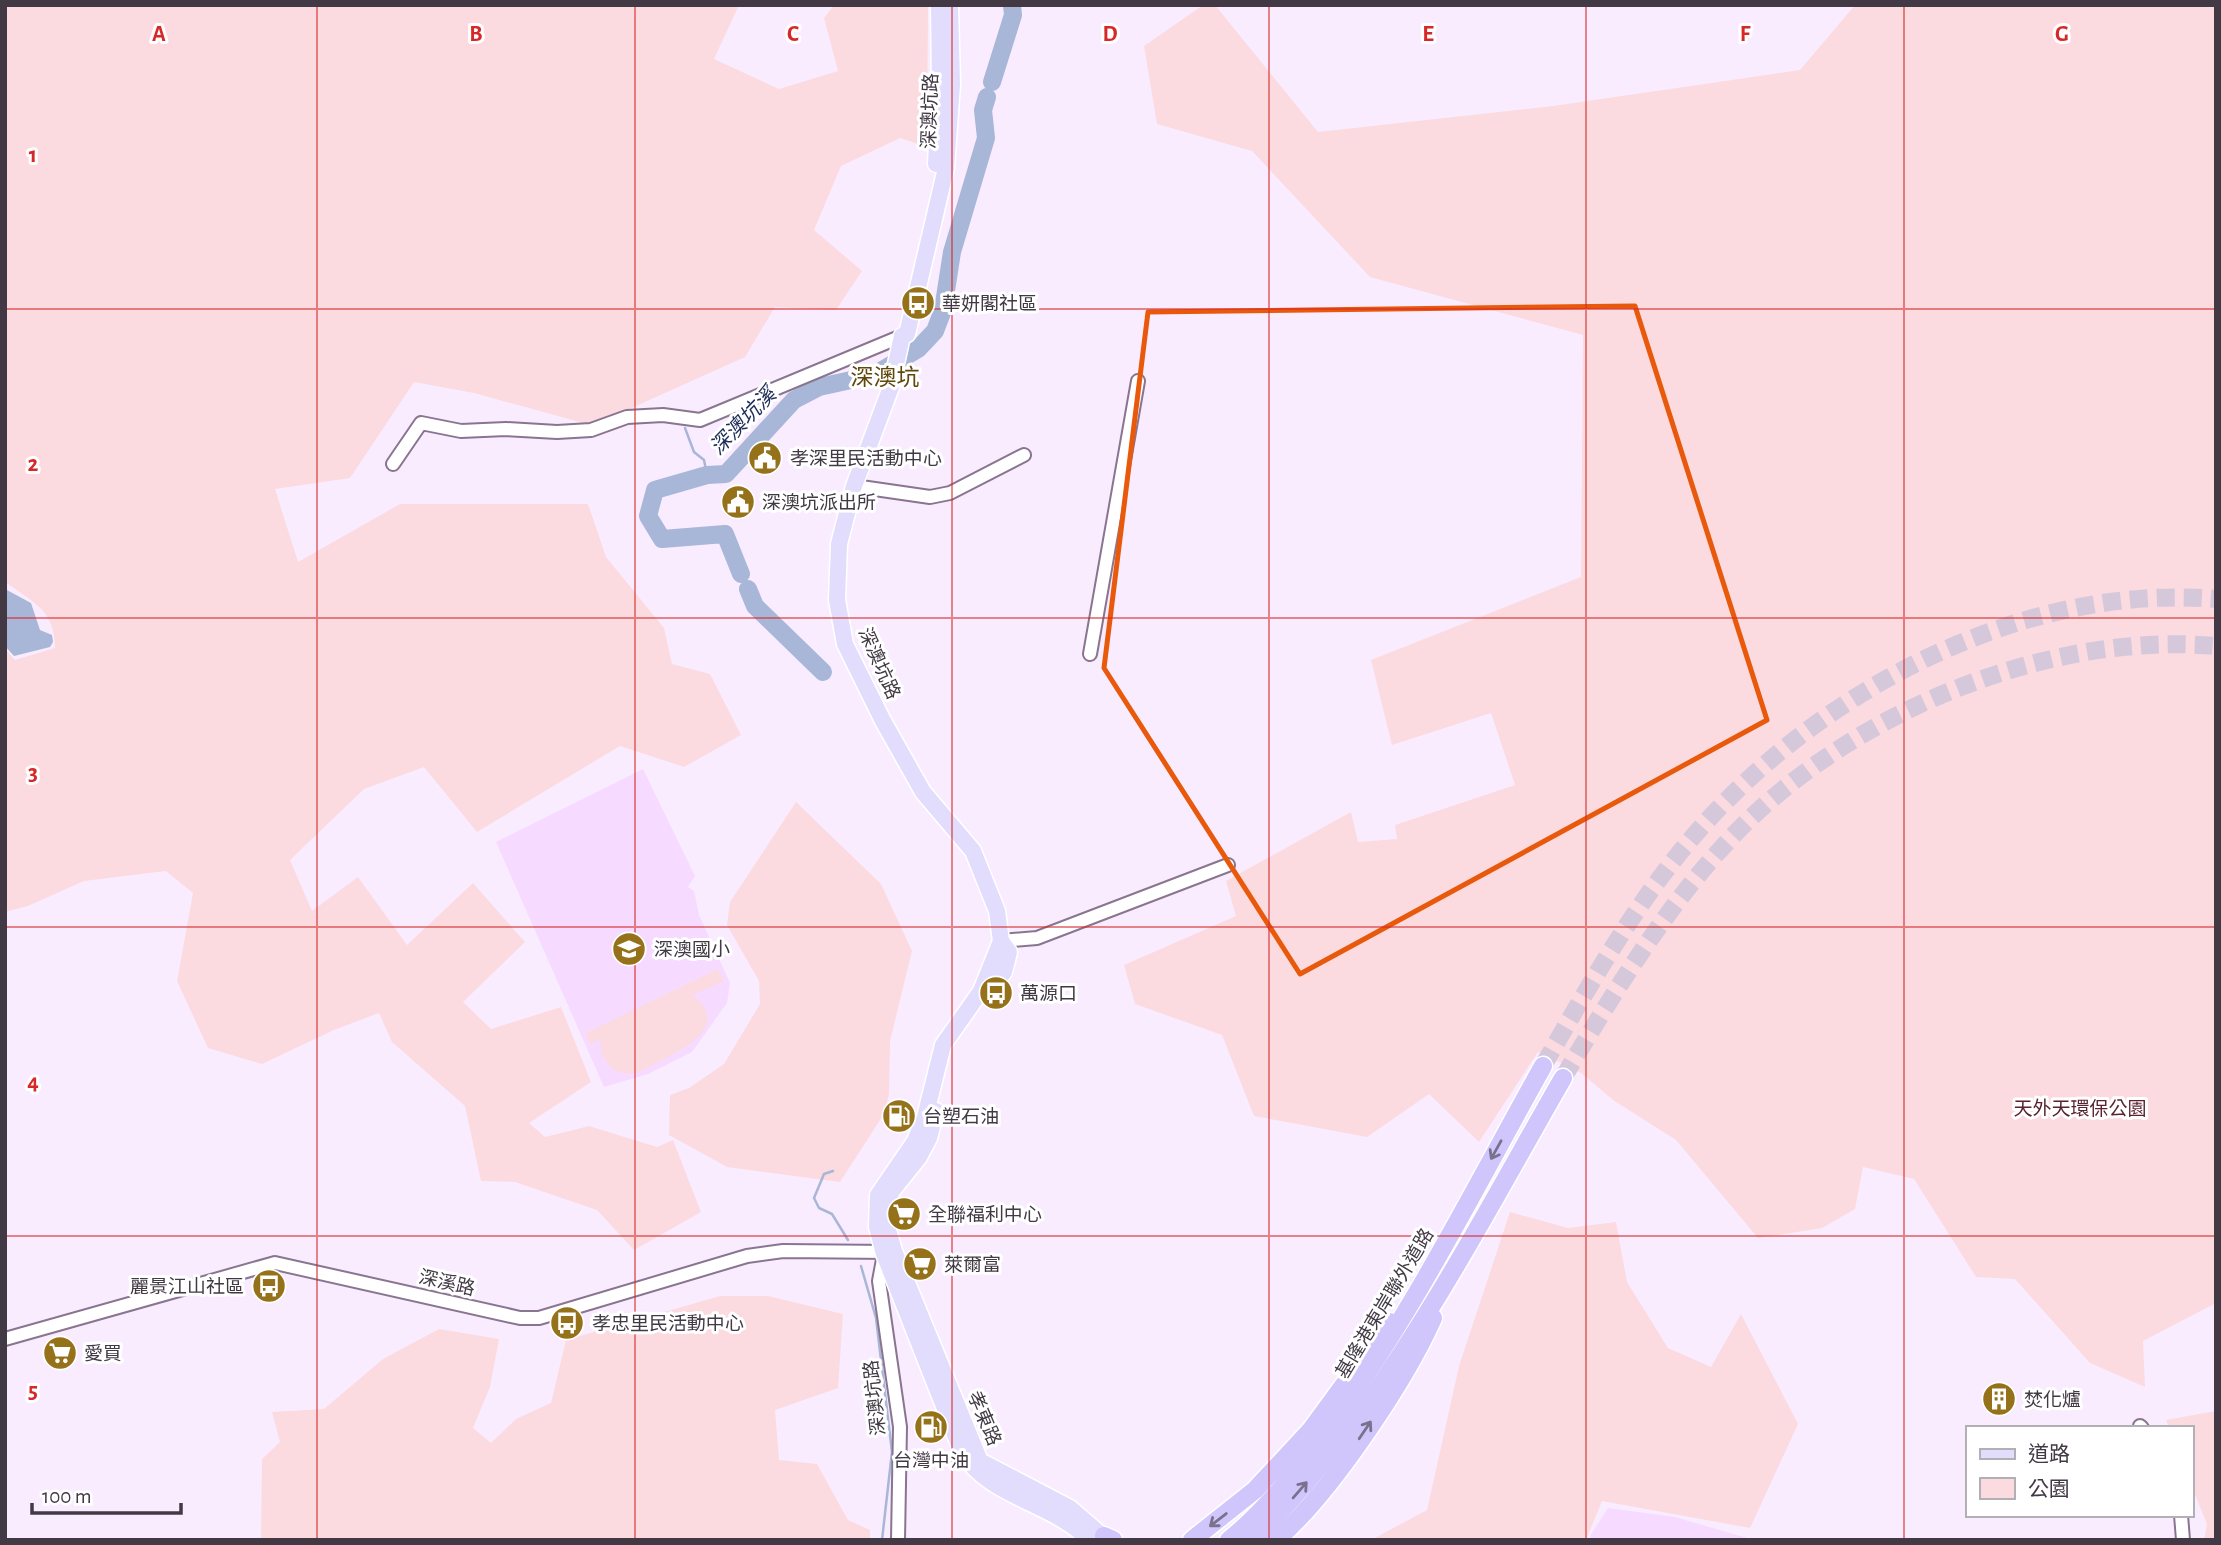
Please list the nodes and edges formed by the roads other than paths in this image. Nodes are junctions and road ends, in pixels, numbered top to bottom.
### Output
1 (939, 5) edge
2 (950, 5) edge
3 (901, 341) junction
4 (1138, 382) dead end
5 (1024, 455) dead end
6 (393, 464) dead end
7 (854, 486) junction
8 (1090, 654) dead end
9 (1228, 865) dead end
10 (1001, 941) junction
11 (1543, 1066) tunnel mouth
12 (1563, 1078) tunnel mouth
13 (1465, 1247) junction
14 (889, 1252) junction
15 (1421, 1284) junction
16 (5, 1339) edge
17 (2181, 1517) edge
18 (1103, 1539) edge
19 (898, 1540) edge
20 (1192, 1540) edge
21 (1229, 1540) edge
22 (1252, 1540) edge
23 (1276, 1540) edge
24 (2183, 1540) edge

1 - 3 main road, 深澳坑路
2 - 3 main road, 深澳坑路
3 - 6 street
3 - 7 main road, 深澳坑路
4 - 8 street
5 - 7 street
7 - 10 main road, 深澳坑路
9 - 10 street
10 - 14 main road, 深澳坑路
11 -> 15 highway, 基隆港東岸聯外道路
12 - 13 highway, 基隆港東岸聯外道路
22 -> 13 highway, 基隆港東岸聯外道路
23 -> 13 highway
14 - 16 street, 深溪路
14 - 18 main road, 孝東路
14 - 19 street, 深澳坑路
15 -> 20 highway
15 - 21 highway, 基隆港東岸聯外道路
17 - 24 street

